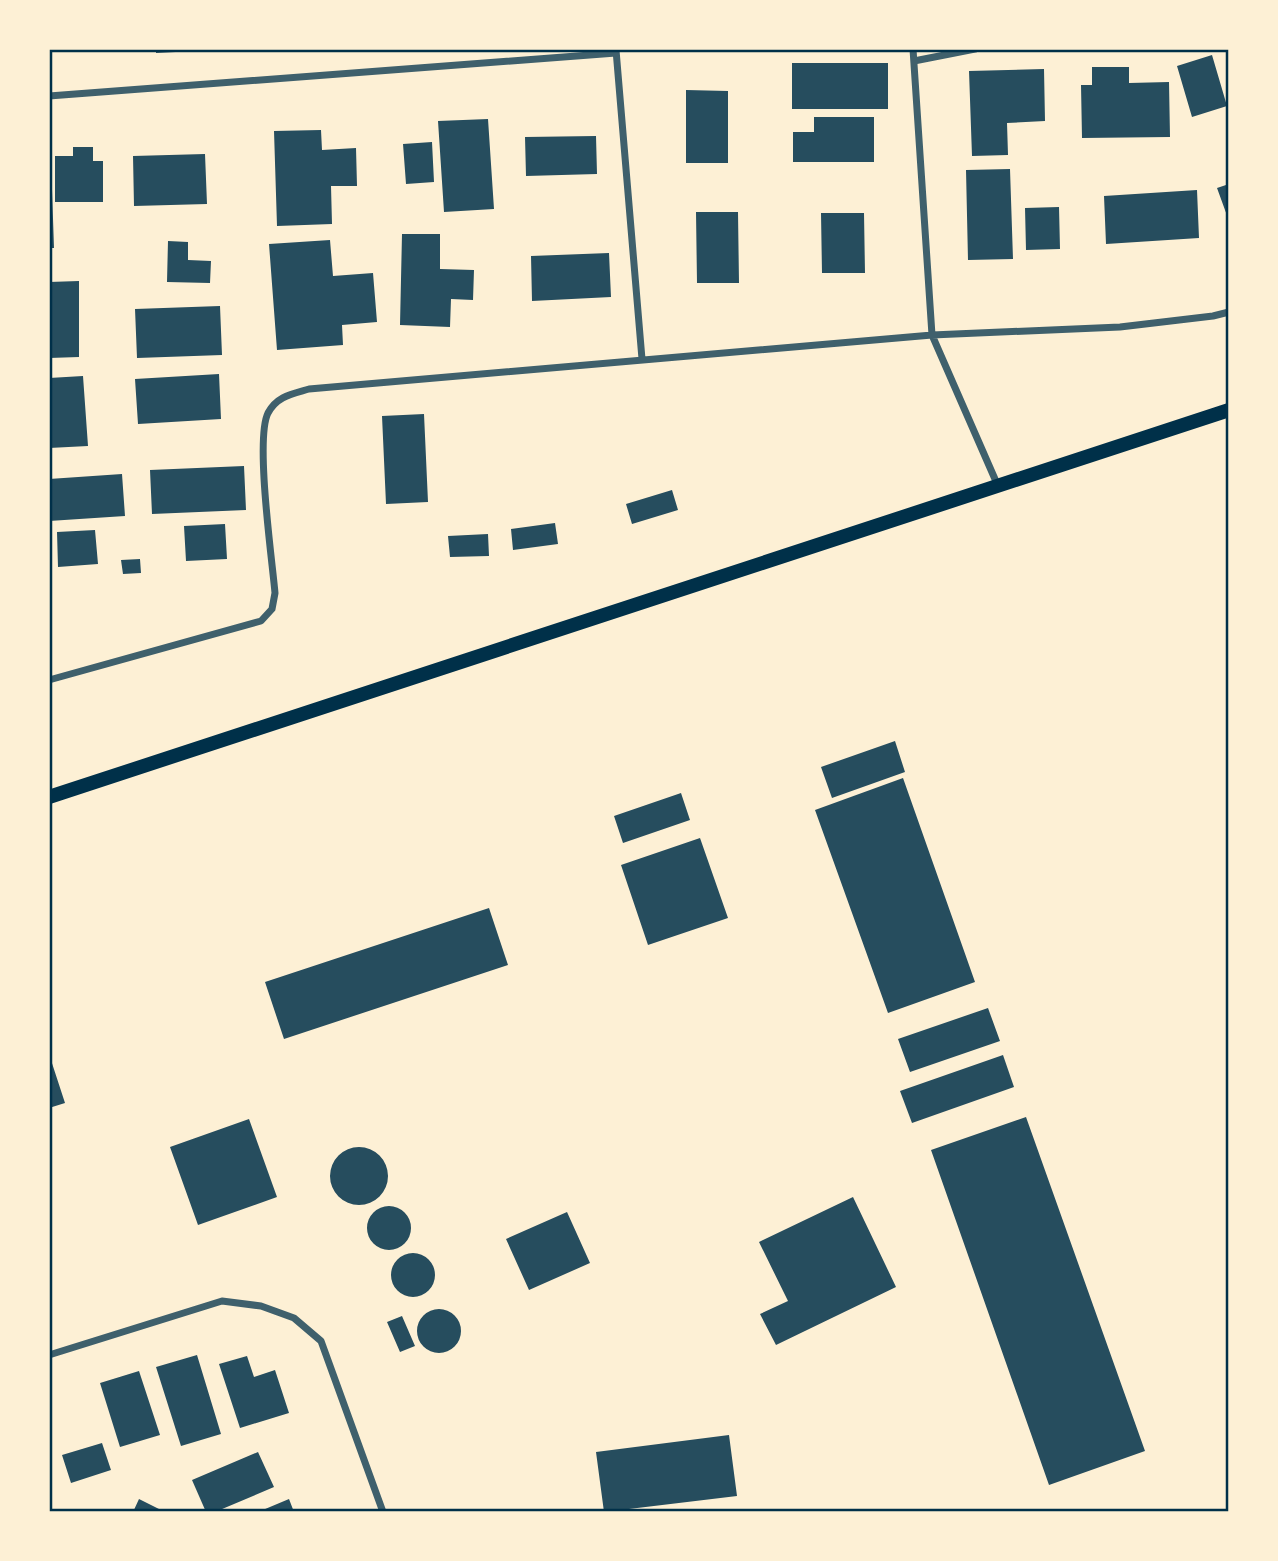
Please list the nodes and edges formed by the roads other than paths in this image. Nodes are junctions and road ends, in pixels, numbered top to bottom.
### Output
1 (914, 49) edge
2 (975, 49) edge
3 (616, 51) edge
4 (914, 61) junction
5 (49, 96) edge
6 (1229, 312) edge
7 (932, 335) junction
8 (642, 359) junction
9 (1229, 410) edge
10 (998, 486) junction
11 (49, 680) edge
12 (49, 797) edge
13 (49, 1355) edge
14 (383, 1512) edge

1 - 4 street
2 - 4 street
3 - 5 street
3 - 8 street
4 - 7 street
6 - 7 street
7 - 8 street
7 - 10 street
8 - 11 street
9 - 10 main road
10 - 12 main road
13 - 14 street

